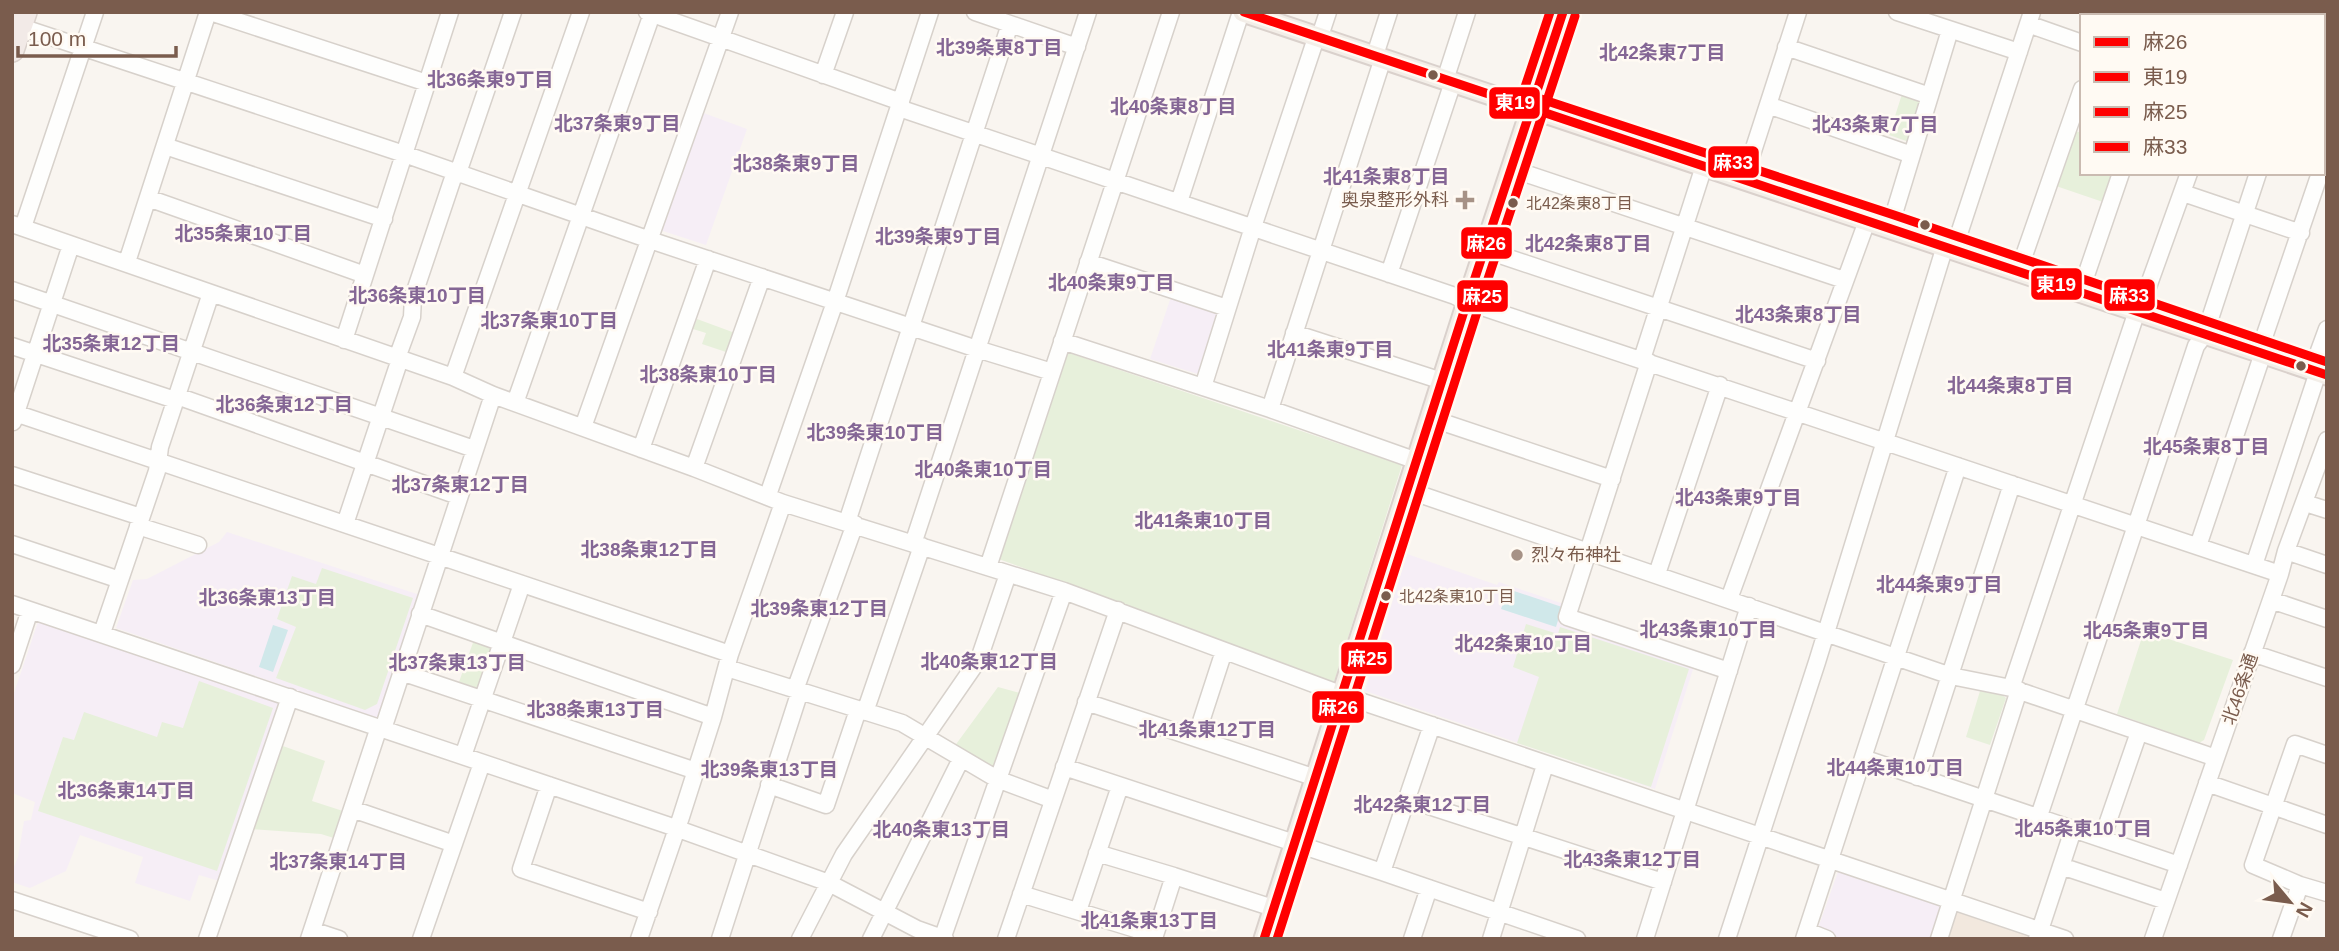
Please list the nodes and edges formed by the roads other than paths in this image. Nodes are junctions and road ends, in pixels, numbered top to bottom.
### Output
1 (95, 12) edge
2 (209, 12) edge
3 (449, 12) edge
4 (513, 12) edge
5 (581, 12) edge
6 (730, 12) edge
7 (930, 12) edge
8 (975, 12) edge
9 (1088, 12) edge
10 (1171, 12) edge
11 (1328, 12) edge
12 (1389, 12) edge
13 (1467, 12) edge
14 (1563, 12) edge
15 (1798, 12) edge
16 (1897, 12) edge
17 (649, 13) edge
18 (843, 13) edge
19 (1244, 13) edge
20 (16, 18) edge
21 (2030, 18) edge
22 (1010, 24) junction
23 (1950, 30) junction
24 (1319, 36) junction
25 (720, 38) junction
26 (2080, 42) edge
27 (84, 47) junction
28 (1077, 47) junction
29 (1786, 47) junction
30 (12, 50) edge
31 (2019, 52) junction
32 (1379, 57) junction
33 (823, 75) junction
34 (1449, 81) junction
35 (186, 82) junction
36 (427, 83) junction
37 (2080, 95) edge
38 (1930, 96) junction
39 (900, 105) junction
40 (1768, 105) junction
41 (1531, 109) junction
42 (973, 132) junction
43 (164, 146) junction
44 (404, 154) junction
45 (1041, 155) junction
46 (1912, 155) junction
47 (1704, 166) junction
48 (1512, 169) junction
49 (458, 173) junction
50 (2120, 175) edge
51 (2188, 175) edge
52 (2257, 175) edge
53 (2319, 175) edge
54 (1744, 179) junction
55 (1115, 181) junction
56 (2183, 193) junction
57 (517, 195) junction
58 (148, 198) junction
59 (1179, 202) junction
60 (2244, 214) junction
61 (580, 216) junction
62 (384, 219) junction
63 (1867, 221) junction
64 (18, 225) edge
65 (1684, 225) junction
66 (1253, 227) junction
67 (1890, 227) junction
68 (2301, 233) junction
69 (650, 240) junction
70 (72, 245) junction
71 (1949, 247) junction
72 (1320, 250) junction
73 (1485, 250) junction
74 (708, 259) junction
75 (127, 262) junction
76 (1088, 262) junction
77 (2019, 270) junction
78 (1389, 274) junction
79 (365, 275) junction
80 (762, 277) junction
81 (1844, 280) junction
82 (12, 290) edge
83 (211, 293) junction
84 (2080, 293) junction
85 (835, 302) junction
86 (1467, 302) junction
87 (52, 304) junction
88 (1227, 308) junction
89 (1658, 308) junction
90 (2138, 312) junction
91 (910, 326) junction
92 (2327, 329) edge
93 (1294, 332) junction
94 (2205, 334) junction
95 (344, 340) junction
96 (1062, 341) junction
97 (12, 346) edge
98 (977, 349) junction
99 (191, 352) junction
100 (2261, 352) junction
101 (35, 353) junction
102 (398, 359) junction
103 (1645, 360) junction
104 (1817, 361) junction
105 (1052, 372) junction
106 (2319, 372) edge
107 (453, 377) junction
108 (1442, 382) junction
109 (1720, 385) junction
110 (1203, 387) junction
111 (493, 395) junction
112 (176, 398) junction
113 (515, 403) junction
114 (1270, 409) junction
115 (1796, 413) junction
116 (13, 416) edge
117 (381, 417) junction
118 (1430, 418) junction
119 (583, 427) junction
120 (1883, 442) junction
121 (2326, 445) edge
122 (474, 449) junction
123 (642, 449) junction
124 (158, 461) junction
125 (1417, 461) junction
126 (366, 462) junction
127 (1958, 466) junction
128 (695, 467) junction
129 (12, 474) edge
130 (1612, 479) junction
131 (2012, 484) junction
132 (1407, 490) junction
133 (458, 496) junction
134 (776, 499) junction
135 (2305, 503) junction
136 (2072, 504) junction
137 (2327, 510) edge
138 (140, 522) junction
139 (851, 523) junction
140 (345, 524) junction
141 (2137, 526) junction
142 (12, 544) edge
143 (198, 545) dead end
144 (918, 545) junction
145 (2197, 546) junction
146 (1588, 550) junction
147 (2286, 551) junction
148 (439, 556) junction
149 (2253, 565) junction
150 (2327, 565) edge
151 (988, 567) junction
152 (1008, 574) junction
153 (1657, 574) junction
154 (2280, 574) junction
155 (120, 580) junction
156 (522, 584) junction
157 (1064, 591) junction
158 (1729, 599) junction
159 (2271, 600) junction
160 (12, 604) edge
161 (1749, 606) junction
162 (30, 610) junction
163 (1118, 610) junction
164 (421, 614) junction
165 (2327, 619) edge
166 (1826, 632) junction
167 (102, 633) junction
168 (502, 643) junction
169 (1224, 651) junction
170 (2252, 653) junction
171 (1896, 657) junction
172 (729, 661) junction
173 (12, 664) edge
174 (1729, 671) junction
175 (401, 672) junction
176 (1951, 676) junction
177 (2327, 678) edge
178 (2015, 689) junction
179 (797, 690) junction
180 (1342, 695) junction
181 (290, 697) junction
182 (483, 699) junction
183 (1086, 702) junction
184 (2075, 710) junction
185 (862, 711) junction
186 (713, 717) junction
187 (1432, 725) junction
188 (381, 728) junction
189 (2139, 732) junction
190 (925, 736) junction
191 (1196, 737) junction
192 (2327, 755) edge
193 (463, 756) junction
194 (961, 758) junction
195 (1863, 758) junction
196 (2216, 758) junction
197 (482, 762) junction
198 (1545, 765) junction
199 (1064, 767) junction
200 (696, 771) junction
201 (1917, 776) junction
202 (1316, 778) junction
203 (998, 779) junction
204 (2207, 783) junction
205 (549, 785) junction
206 (769, 785) junction
207 (1120, 786) junction
208 (1407, 799) junction
209 (1053, 800) junction
210 (1983, 800) junction
211 (2273, 806) junction
212 (352, 809) junction
213 (1686, 811) junction
214 (2038, 819) junction
215 (2327, 825) edge
216 (677, 829) junction
217 (2073, 830) junction
218 (1523, 837) junction
219 (1760, 837) junction
220 (2102, 839) junction
221 (454, 844) junction
222 (1294, 844) junction
223 (1097, 853) junction
224 (749, 855) junction
225 (1829, 860) junction
226 (2179, 865) junction
227 (2061, 866) junction
228 (1382, 872) junction
229 (1174, 876) junction
230 (829, 883) junction
231 (1663, 883) junction
232 (2300, 885) junction
233 (1429, 888) junction
234 (2327, 893) edge
235 (1021, 894) junction
236 (12, 900) edge
237 (1951, 901) junction
238 (2166, 901) junction
239 (1273, 908) junction
240 (884, 911) junction
241 (1078, 911) junction
242 (649, 912) junction
243 (1500, 913) junction
244 (79, 931) edge
245 (310, 934) edge
246 (1805, 935) edge
247 (2038, 935) edge
248 (1161, 937) edge
249 (943, 938) edge
250 (1572, 938) edge
251 (130, 939) edge
252 (207, 939) edge
253 (339, 939) edge
254 (421, 939) edge
255 (639, 939) edge
256 (720, 939) edge
257 (800, 939) edge
258 (871, 939) edge
259 (1006, 939) edge
260 (1264, 939) edge
261 (1412, 939) edge
262 (1491, 939) edge
263 (1645, 939) edge
264 (1727, 939) edge
265 (1827, 939) edge
266 (1939, 939) edge
267 (2065, 939) edge
268 (2153, 939) edge
269 (2281, 939) edge

1 - 27 street
2 - 35 street
2 - 36 street
3 - 36 street
4 - 49 street
5 - 57 street
6 - 25 street
7 - 39 street
8 - 22 street
9 - 28 street
10 - 55 street
11 - 24 street
12 - 32 street
13 - 34 street
14 - 41 main road
15 - 29 street
16 - 23 street
17 - 25 street
17 - 61 street
18 - 33 street
19 - 24 main road
19 - 59 street
20 - 27 street
20 - 30 highway
21 - 26 street
21 - 31 street
22 - 28 street
22 - 42 street
23 - 31 street
23 - 38 street
24 - 32 main road
24 - 66 street
25 - 33 street
25 - 69 street
27 - 35 street
27 - 64 street
28 - 45 street
29 - 38 street
29 - 40 street
31 - 71 street
32 - 34 main road
32 - 72 street
33 - 39 street
34 - 41 main road
34 - 78 street
35 - 43 street
35 - 44 street
36 - 44 street
37 - 77 street
38 - 46 street
39 - 42 street
39 - 85 street
40 - 46 street
40 - 54 street
41 - 47 main road
41 - 48 main road
42 - 45 street
42 - 91 street
43 - 58 street
43 - 62 street
44 - 49 street
44 - 62 street
45 - 55 street
45 - 98 street
46 - 67 street
47 - 54 main road
47 - 65 street
48 - 65 street
48 - 73 main road
49 - 57 street
49 - 102 street
50 - 84 street
51 - 56 street
52 - 60 street
53 - 68 street
54 - 63 main road
55 - 59 street
55 - 76 street
56 - 60 street
56 - 90 street
57 - 61 street
57 - 107 street
58 - 75 street
58 - 79 street
59 - 66 street
60 - 68 street
60 - 94 street
61 - 69 street
61 - 113 street
62 - 79 street
63 - 67 main road
63 - 81 street
64 - 70 street
65 - 81 street
65 - 89 street
66 - 72 street
66 - 88 street
67 - 71 main road
68 - 100 street
69 - 74 street
69 - 119 street
70 - 75 street
70 - 87 street
71 - 77 main road
71 - 120 street
72 - 78 street
72 - 93 street
73 - 86 main road
73 - 89 street
74 - 80 street
74 - 123 street
75 - 83 street
76 - 88 street
76 - 96 street
77 - 84 main road
78 - 86 street
79 - 95 street
80 - 85 street
80 - 128 street
81 - 104 street
82 - 87 street
83 - 95 street
83 - 99 street
84 - 90 main road
85 - 91 street
85 - 134 street
86 - 103 street
86 - 108 main road
87 - 99 street
87 - 101 street
88 - 110 street
89 - 103 street
89 - 104 street
90 - 94 main road
90 - 136 street
91 - 98 street
91 - 139 street
92 - 106 street
93 - 108 street
93 - 114 street
94 - 100 main road
94 - 141 street
95 - 102 street
96 - 105 street
96 - 110 street
97 - 101 street
98 - 105 street
98 - 144 street
99 - 112 street
99 - 117 street
100 - 106 main road
100 - 145 street
101 - 112 street
101 - 116 street
102 - 107 street
102 - 117 street
103 - 109 street
103 - 130 street
104 - 115 street
105 - 151 street
106 - 149 street
107 - 111 street
108 - 118 main road
109 - 115 street
109 - 153 street
110 - 114 street
111 - 113 street
111 - 122 street
112 - 124 street
112 - 126 street
113 - 119 street
114 - 125 street
115 - 120 street
115 - 158 street
116 - 124 street
117 - 122 street
117 - 126 street
118 - 125 main road
118 - 130 street
119 - 123 street
120 - 127 street
120 - 166 street
121 - 135 street, 北46条通
122 - 133 street
123 - 128 street
124 - 138 street
124 - 140 street
125 - 132 main road
126 - 133 street
126 - 140 street
127 - 131 street
127 - 171 street
128 - 134 street
129 - 138 street
130 - 146 street
131 - 136 street
131 - 176 street
132 - 146 street
132 - 180 main road
133 - 148 street
134 - 139 street
134 - 172 street
135 - 137 street
135 - 147 street, 北46条通
136 - 141 street
136 - 178 street
138 - 143 street
138 - 155 street
139 - 144 street
139 - 179 street
140 - 148 street
141 - 145 street
141 - 184 street
142 - 155 street
144 - 151 street
144 - 185 street
145 - 149 street
146 - 153 street
146 - 174 street
147 - 150 street
147 - 154 street, 北46条通
148 - 156 street
148 - 164 street
149 - 154 street
151 - 152 street
152 - 157 street
152 - 190 street
153 - 158 street
154 - 159 street, 北46条通
155 - 167 street
156 - 168 street
156 - 172 street
157 - 163 street
157 - 203 street
158 - 161 street
159 - 165 street
159 - 170 street, 北46条通
160 - 162 street
161 - 166 street
161 - 174 street
162 - 167 street
162 - 173 street
163 - 169 street
163 - 183 street
164 - 168 street
164 - 175 street
166 - 171 street
166 - 219 street
167 - 181 street
168 - 182 street
168 - 186 street
169 - 180 street
169 - 191 street
170 - 177 street
170 - 196 street, 北46条通
171 - 176 street
171 - 195 street
172 - 179 street
172 - 186 street
174 - 213 street
175 - 182 street
175 - 188 street
176 - 178 street
176 - 201 street
178 - 184 street
178 - 210 street
179 - 185 street
179 - 206 street
180 - 187 street
180 - 202 main road
181 - 188 street
181 - 252 street
182 - 193 street
182 - 200 street
183 - 191 street
183 - 199 street
184 - 189 street
184 - 214 street
185 - 190 street
185 - 206 street
186 - 200 street
187 - 198 street
187 - 208 street
188 - 193 street
188 - 212 street
189 - 196 street
189 - 220 street
190 - 194 street
190 - 230 street
191 - 202 street
192 - 211 street
193 - 197 street
194 - 203 street
194 - 240 street
195 - 201 street
195 - 225 street
196 - 204 street, 北46条通
197 - 205 street
197 - 221 street
198 - 213 street
198 - 218 street
199 - 207 street
199 - 209 street
200 - 216 street
201 - 210 street
202 - 222 main road
203 - 209 street
203 - 249 street
204 - 211 street
204 - 226 street, 北46条通
205 - 216 street
205 - 242 street
206 - 224 street
207 - 222 street
207 - 223 street
208 - 218 street
208 - 228 street
209 - 235 street
210 - 214 street
210 - 237 street
211 - 215 street
211 - 232 street
212 - 221 street
212 - 245 street
213 - 219 street
213 - 231 street
214 - 217 street
216 - 224 street
216 - 242 street
217 - 220 street
217 - 227 street
218 - 231 street
218 - 243 street
219 - 225 street
219 - 264 street
220 - 226 street
221 - 254 street
222 - 228 street
222 - 239 main road
223 - 229 street
223 - 241 street
224 - 230 street
224 - 256 street
225 - 237 street
225 - 246 street
226 - 238 street, 北46条通
227 - 238 street
227 - 247 street
228 - 233 street
229 - 239 street
229 - 248 street
230 - 240 street
230 - 257 street
231 - 263 street
232 - 234 street
232 - 269 street
233 - 243 street
233 - 261 street
235 - 241 street
235 - 259 street
236 - 244 street
237 - 247 street
237 - 266 street
238 - 268 street, 北46条通
239 - 260 main road
240 - 249 street
240 - 258 street
241 - 248 street
242 - 255 street
243 - 250 street
243 - 262 street
244 - 251 street
245 - 253 street
246 - 265 street
247 - 267 street

